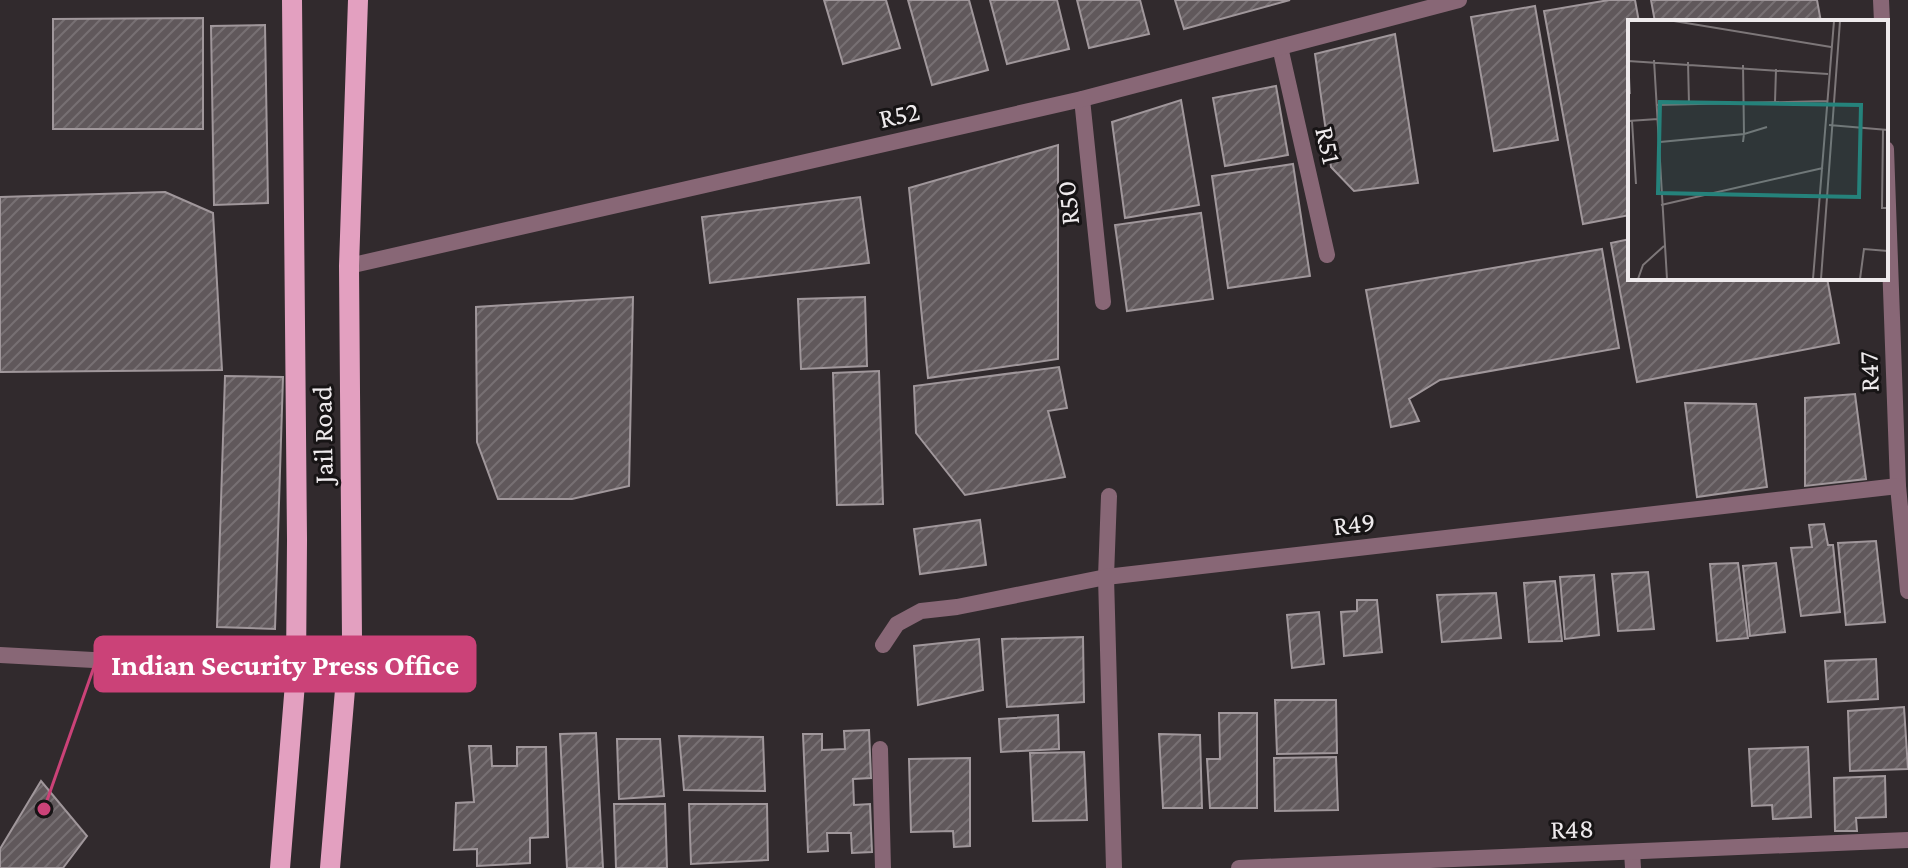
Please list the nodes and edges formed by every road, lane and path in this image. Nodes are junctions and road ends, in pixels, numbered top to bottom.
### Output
1 (292, 0) edge
2 (358, 0) edge
3 (1459, 0) edge
4 (1881, 0) edge
5 (1882, 20) edge
6 (1280, 47) junction
7 (1082, 99) junction
8 (1888, 205) edge
9 (1327, 255) dead end
10 (349, 266) junction
11 (1103, 302) dead end
12 (1898, 486) junction
13 (1109, 496) dead end
14 (1106, 577) junction
15 (1908, 591) edge
16 (883, 645) dead end
17 (0, 655) edge
18 (296, 671) junction
19 (880, 749) dead end
20 (1908, 840) edge
21 (1632, 860) edge
22 (280, 868) edge
23 (330, 868) edge
24 (883, 868) edge
25 (1114, 868) edge
26 (1239, 868) edge

1 - 18 main road
2 - 10 main road, Jail Road
3 - 6 street, R52
4 - 5 street
6 - 7 street, R52
6 - 9 street, R51
7 - 10 street, R52
7 - 11 street, R50
8 - 12 street, R47
10 - 23 main road, Jail Road
12 - 14 street, R49
12 - 15 street, R47
13 - 14 street
14 - 16 street, R49
14 - 25 street
17 - 18 street
18 - 22 main road
19 - 24 street
20 - 21 street, R48
21 - 26 street, R48

